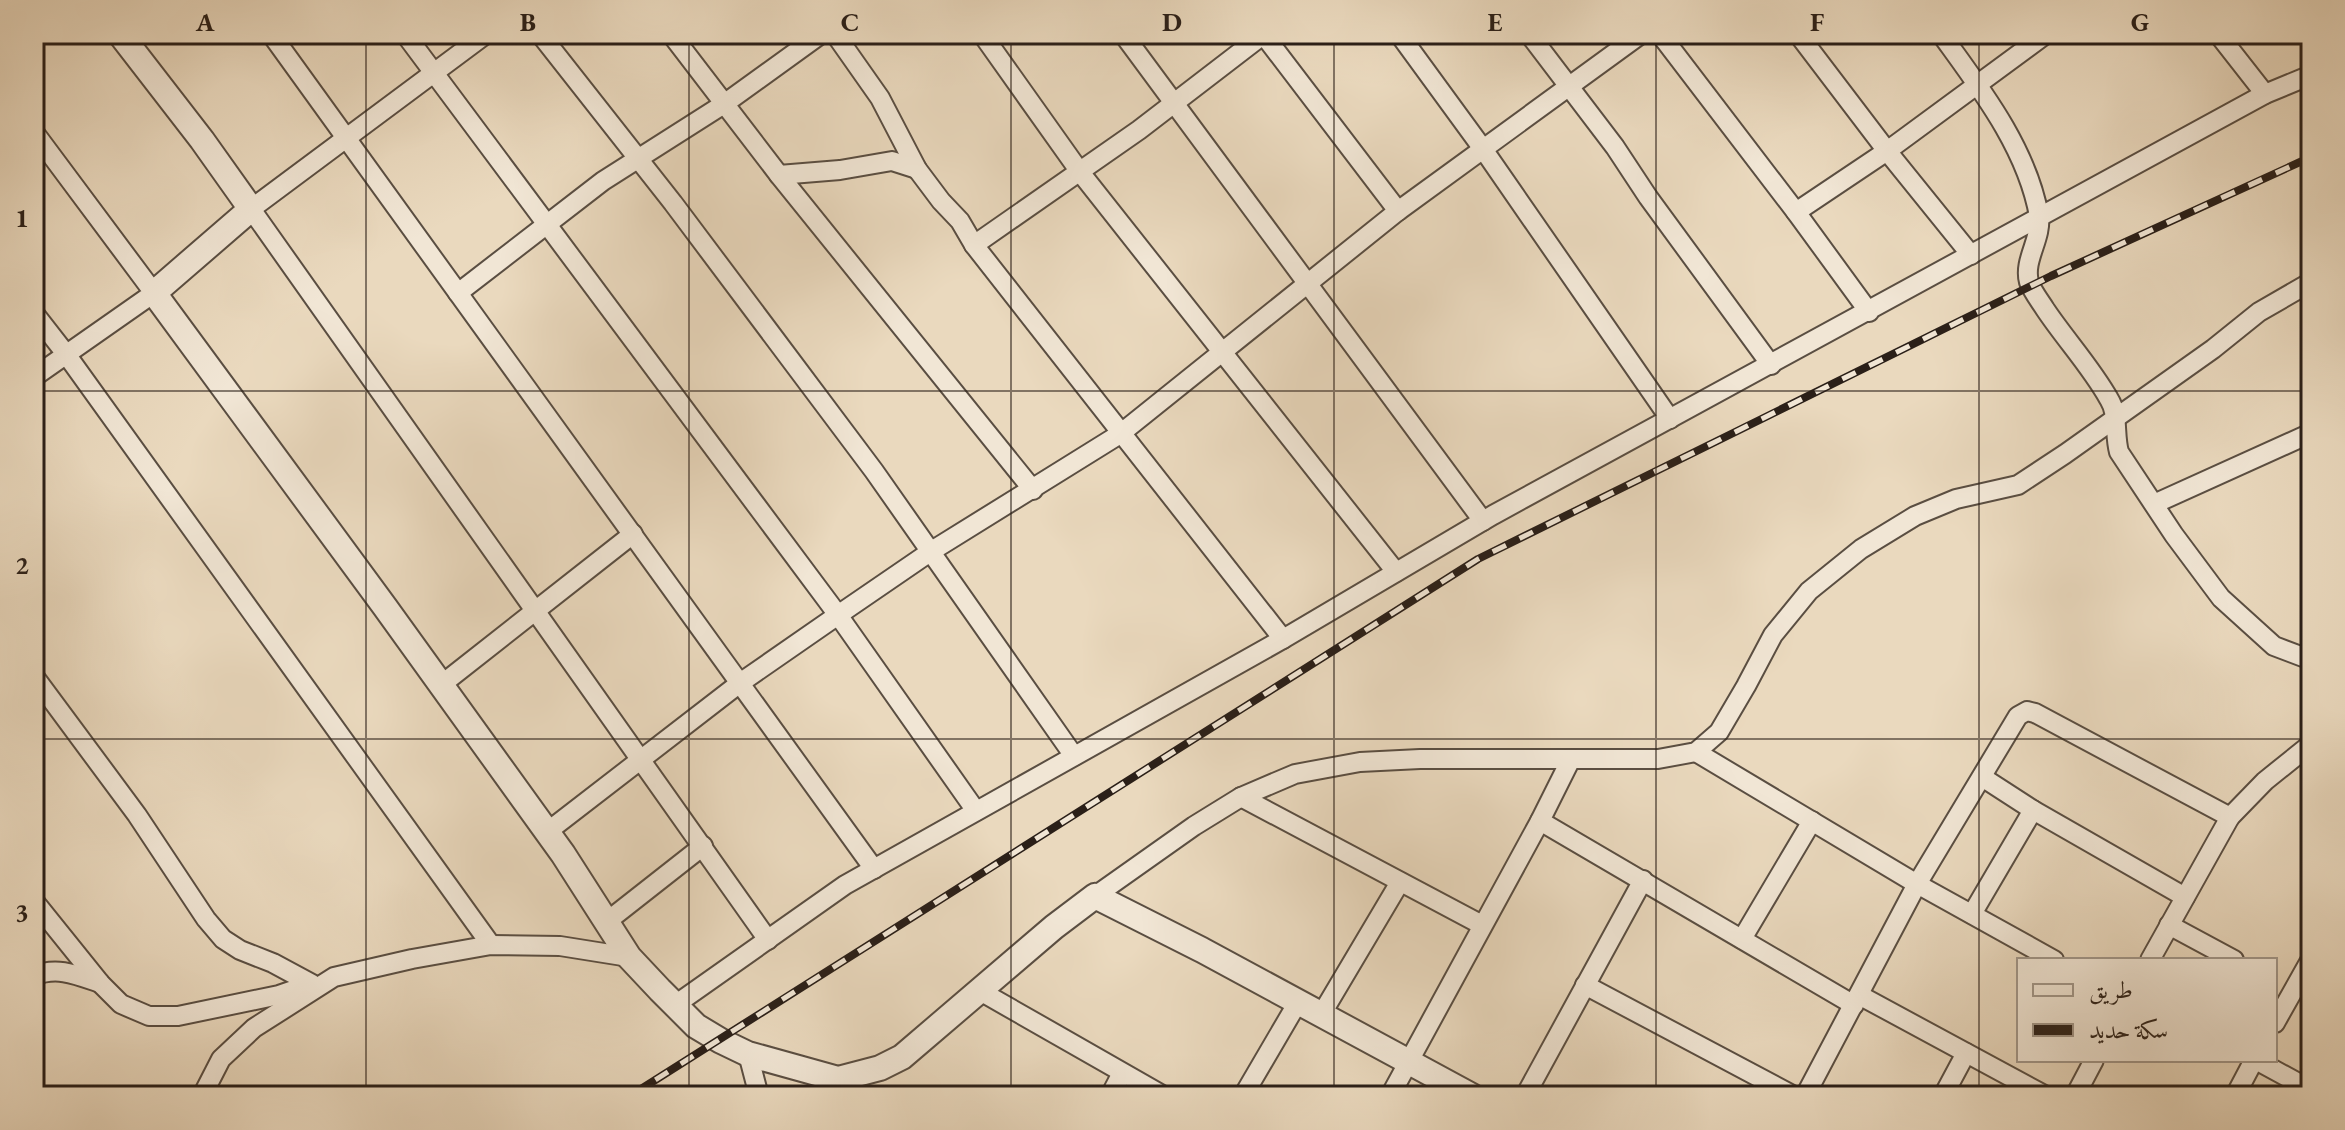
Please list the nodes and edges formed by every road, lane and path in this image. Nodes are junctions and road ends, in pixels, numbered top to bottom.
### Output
1 (120, 34) edge
2 (271, 34) edge
3 (405, 34) edge
4 (486, 34) edge
5 (540, 34) edge
6 (671, 34) edge
7 (821, 34) edge
8 (835, 34) edge
9 (982, 34) edge
10 (1123, 34) edge
11 (1264, 34) edge
12 (1399, 34) edge
13 (1529, 34) edge
14 (1641, 34) edge
15 (1660, 34) edge
16 (1798, 34) edge
17 (1941, 34) edge
18 (2046, 34) edge
19 (2218, 34) edge
20 (433, 73) junction
21 (2311, 75) edge
22 (1978, 85) junction
23 (1567, 87) junction
24 (2265, 94) junction
25 (1175, 102) junction
26 (724, 104) junction
27 (34, 132) edge
28 (346, 138) junction
29 (1483, 149) junction
30 (1887, 151) junction
31 (638, 158) junction
32 (917, 169) junction
33 (1080, 172) junction
34 (779, 175) junction
35 (251, 209) junction
36 (1398, 211) junction
37 (1796, 212) junction
38 (2039, 219) junction
39 (548, 224) junction
40 (974, 245) junction
41 (1971, 255) junction
42 (2311, 282) edge
43 (1307, 283) junction
44 (154, 293) junction
45 (458, 293) junction
46 (1869, 312) junction
47 (34, 313) edge
48 (1222, 352) junction
49 (66, 354) junction
50 (1771, 365) junction
51 (34, 377) edge
52 (2116, 417) junction
53 (1670, 419) junction
54 (2311, 433) edge
55 (1120, 434) junction
56 (1033, 490) junction
57 (2154, 504) junction
58 (1483, 521) junction
59 (633, 534) junction
60 (930, 552) junction
61 (1396, 572) junction
62 (536, 611) junction
63 (838, 615) junction
64 (1283, 639) junction
65 (2311, 660) edge
66 (34, 676) edge
67 (740, 683) junction
68 (441, 685) junction
69 (2311, 744) edge
70 (1696, 752) junction
71 (1074, 756) junction
72 (1571, 759) junction
73 (641, 761) junction
74 (1982, 777) junction
75 (1241, 797) junction
76 (2033, 810) junction
77 (976, 811) junction
78 (2230, 817) junction
79 (1540, 821) junction
80 (1812, 821) junction
81 (547, 832) junction
82 (703, 846) junction
83 (874, 869) junction
84 (1643, 880) junction
85 (1400, 882) junction
86 (1917, 884) junction
87 (1095, 896) junction
88 (2185, 897) junction
89 (34, 901) edge
90 (1972, 914) junction
91 (605, 923) junction
92 (1482, 925) junction
93 (2169, 925) junction
94 (1742, 939) junction
95 (768, 940) junction
96 (491, 945) junction
97 (629, 957) junction
98 (2050, 958) edge
99 (2151, 958) edge
100 (2230, 958) edge
101 (2311, 959) edge
102 (34, 976) edge
103 (334, 977) junction
104 (100, 983) junction
105 (2277, 983) edge
106 (312, 984) junction
107 (1585, 985) junction
108 (980, 991) junction
109 (2293, 991) junction
110 (1857, 1000) junction
111 (1298, 1002) junction
112 (675, 1005) junction
113 (1321, 1015) junction
114 (2277, 1019) edge
115 (1966, 1053) junction
116 (748, 1054) junction
117 (1409, 1062) junction
118 (2093, 1062) edge
119 (2254, 1062) edge
120 (2259, 1062) edge
121 (1122, 1073) junction
122 (846, 1087) edge
123 (2311, 1090) edge
124 (202, 1096) edge
125 (759, 1096) edge
126 (1110, 1096) edge
127 (1164, 1096) edge
128 (1243, 1096) edge
129 (1390, 1096) edge
130 (1472, 1096) edge
131 (1525, 1096) edge
132 (1794, 1096) edge
133 (1805, 1096) edge
134 (1943, 1096) edge
135 (2046, 1096) edge
136 (2075, 1096) edge
137 (2235, 1096) edge

1 - 35 street
2 - 28 street
3 - 20 street
4 - 20 street
5 - 31 street
6 - 26 street
7 - 26 street
8 - 32 street
9 - 33 street
10 - 25 street
11 - 25 street
11 - 36 street
12 - 29 street
13 - 23 street
14 - 23 street
15 - 37 street
16 - 30 street
17 - 22 street
18 - 22 street
19 - 24 street
20 - 28 street
20 - 39 street
21 - 24 street
22 - 30 street
22 - 38 street
23 - 29 street
23 - 50 street
24 - 38 street
25 - 33 street
25 - 43 street
26 - 31 street
26 - 34 street
27 - 44 street
28 - 35 street
28 - 45 street
29 - 36 street
29 - 53 street
30 - 37 street
30 - 41 street
31 - 39 street
31 - 60 street
32 - 34 street
32 - 40 street
33 - 40 street
33 - 48 street
34 - 56 street
35 - 44 street
35 - 62 street
36 - 43 street
37 - 46 street
38 - 41 street
38 - 52 street
39 - 45 street
39 - 63 street
40 - 55 street
41 - 46 street
42 - 52 street
43 - 48 street
43 - 58 street
44 - 49 street
44 - 68 street
45 - 59 street
46 - 50 street
47 - 49 street
48 - 55 street
48 - 61 street
49 - 51 street
49 - 96 street
50 - 53 street
52 - 57 street
52 - 70 street
53 - 58 street
54 - 57 street
55 - 56 street
55 - 64 street
56 - 60 street
57 - 65 street
58 - 61 street
59 - 62 street
59 - 67 street
60 - 63 street
60 - 71 street
61 - 64 street
62 - 68 street
62 - 73 street
63 - 67 street
63 - 77 street
64 - 71 street
66 - 106 street
67 - 73 street
67 - 83 street
68 - 81 street
69 - 78 street
70 - 72 street
70 - 80 street
71 - 77 street
72 - 75 street
72 - 79 street
73 - 81 street
73 - 82 street
74 - 76 street
74 - 78 street
74 - 86 street
75 - 85 street
75 - 87 street
76 - 88 street
76 - 90 street
77 - 83 street
78 - 88 street
79 - 84 street
79 - 92 street
80 - 86 street
80 - 94 street
81 - 91 street
82 - 91 street
82 - 95 street
83 - 95 street
84 - 94 street
84 - 107 street
85 - 92 street
85 - 113 street
86 - 90 street
86 - 110 street
87 - 108 street
87 - 111 street
88 - 93 street
89 - 104 street
90 - 98 street
91 - 97 street
92 - 117 street
93 - 99 street
93 - 100 street
94 - 110 street
95 - 112 street
96 - 97 street
96 - 103 street
97 - 112 street
101 - 109 street
102 - 104 street
103 - 106 street
103 - 124 street
104 - 106 street
105 - 109 street
107 - 131 street
107 - 132 street
108 - 121 street
108 - 122 street
109 - 114 street
110 - 115 street
110 - 133 street
111 - 113 street
111 - 128 street
112 - 116 street
113 - 117 street
115 - 134 street
115 - 135 street
116 - 122 street
116 - 125 street
117 - 129 street
117 - 130 street
118 - 136 street
119 - 137 street
120 - 123 street
121 - 126 street
121 - 127 street

